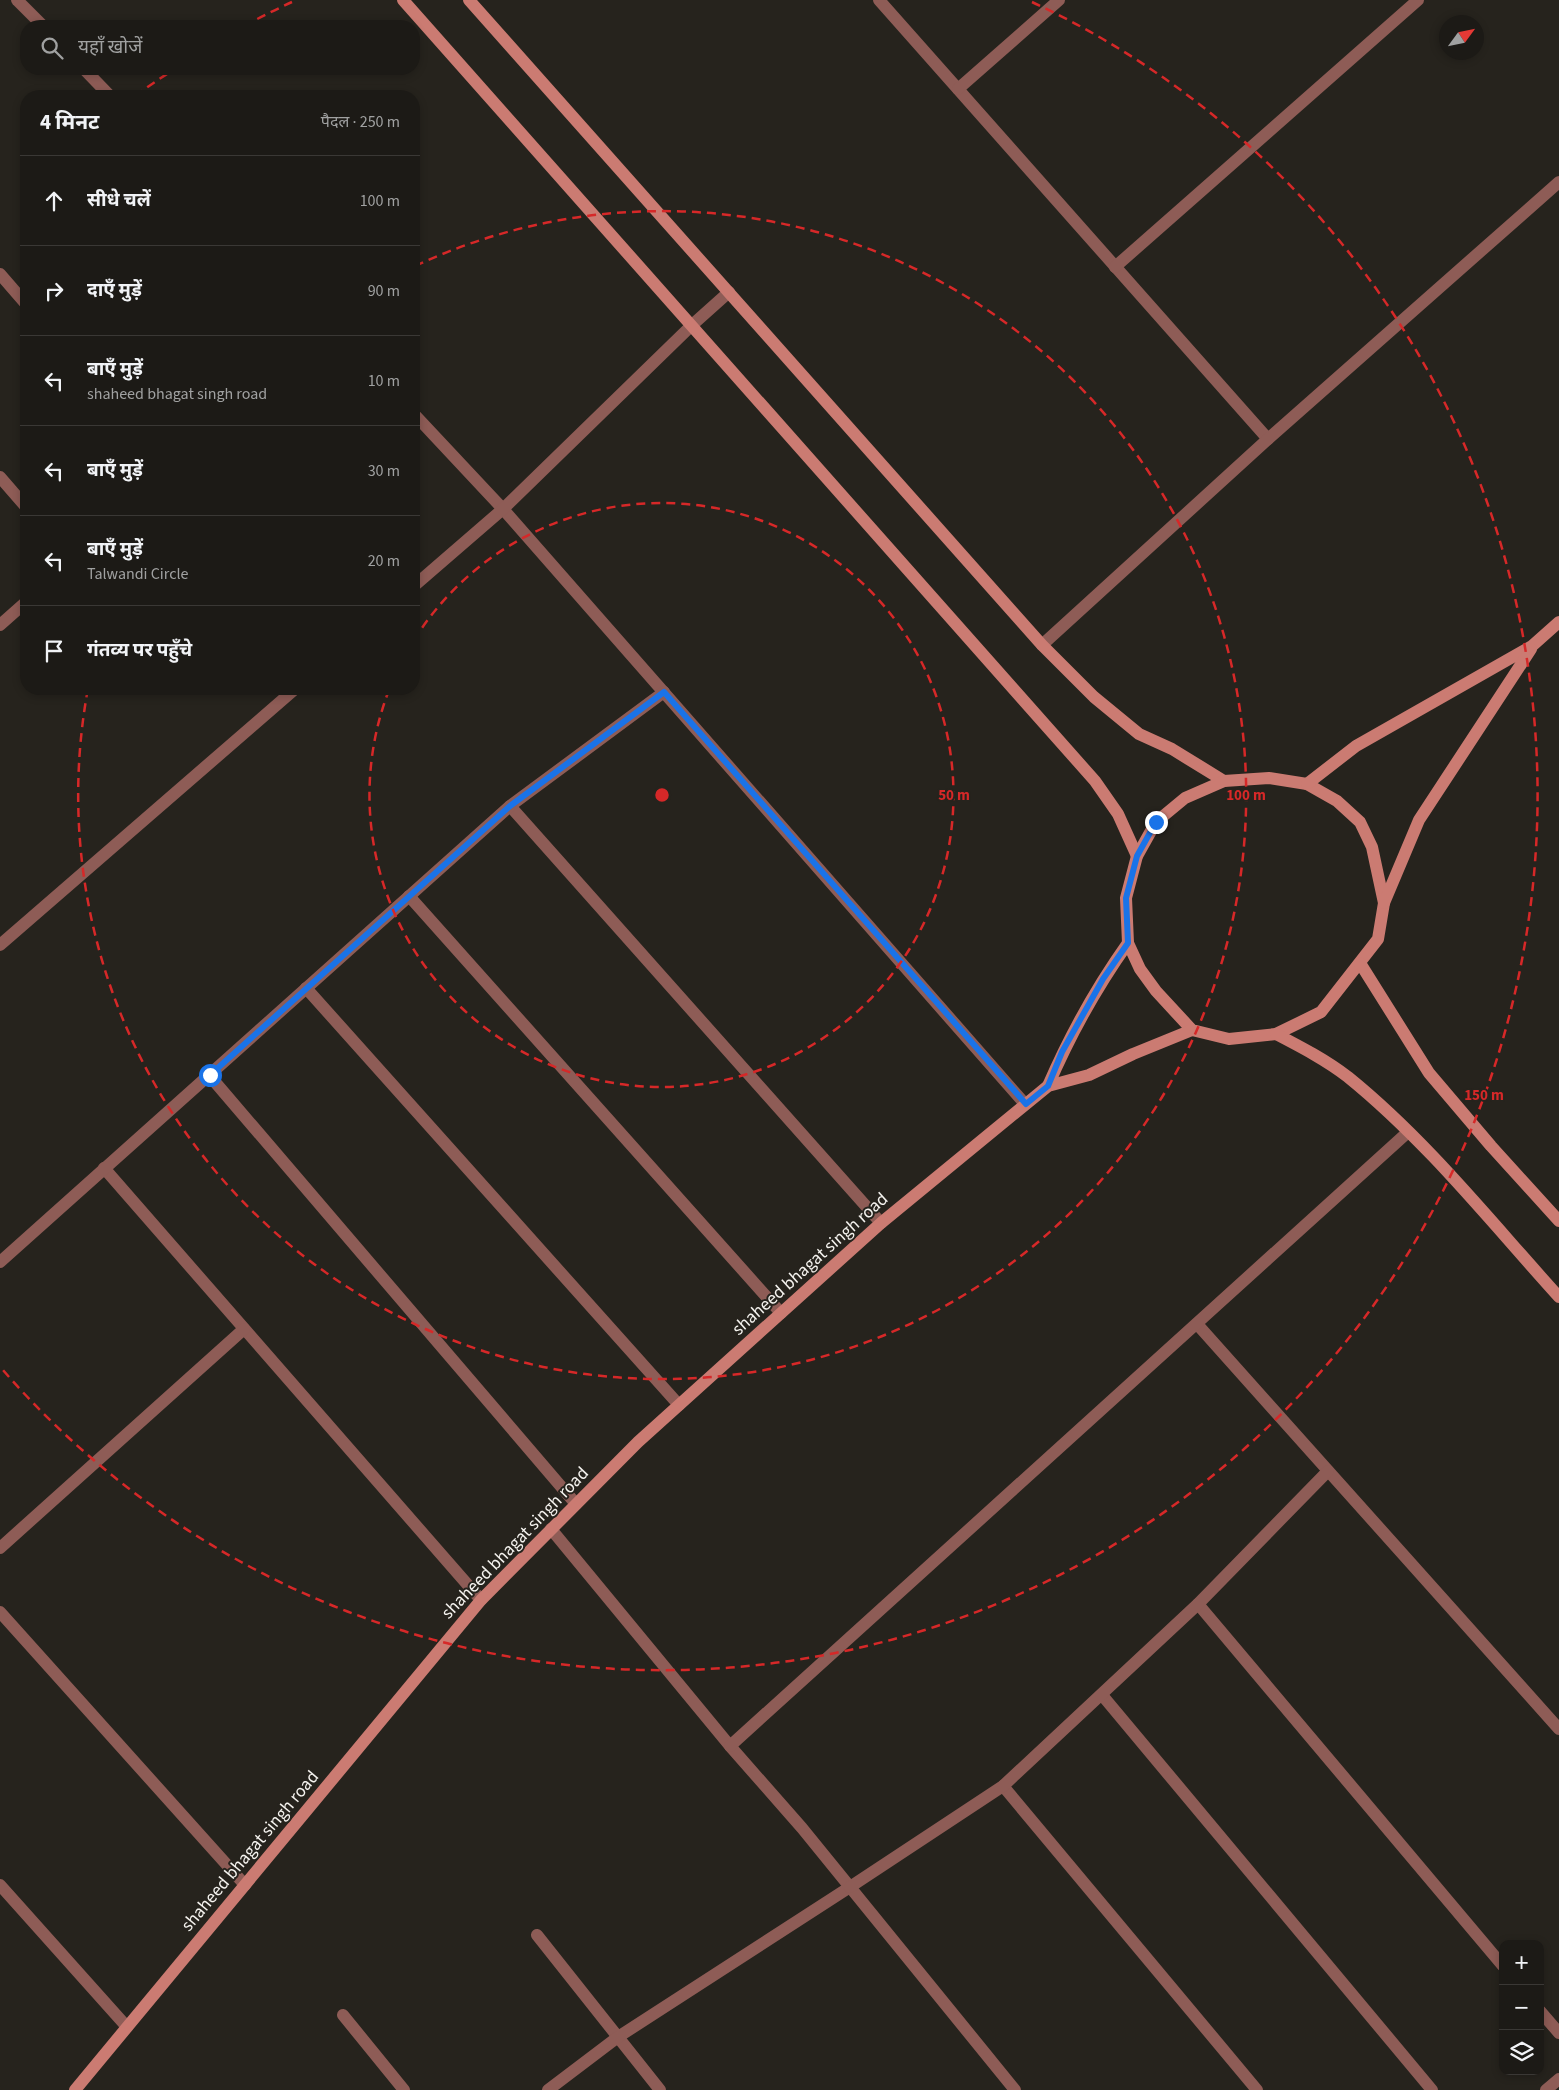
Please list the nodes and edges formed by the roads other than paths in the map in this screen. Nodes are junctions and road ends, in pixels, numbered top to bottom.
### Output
1 (17, 0) edge
2 (403, 0) edge
3 (469, 0) edge
4 (880, 0) edge
5 (1059, 0) edge
6 (1418, 0) edge
7 (36, 20) edge
8 (90, 75) edge
9 (958, 89) junction
10 (104, 90) edge
11 (1559, 182) edge
12 (1115, 267) junction
13 (0, 274) edge
14 (729, 292) junction
15 (20, 297) edge
16 (691, 326) junction
17 (420, 420) edge
18 (1268, 439) junction
19 (0, 477) edge
20 (20, 500) edge
21 (503, 509) junction
22 (420, 581) edge
23 (20, 607) edge
24 (1559, 622) edge
25 (0, 625) edge
26 (1042, 645) junction
27 (1532, 646) junction
28 (664, 692) junction
29 (288, 695) edge
30 (1224, 781) junction
31 (1307, 784) junction
32 (510, 806) junction
33 (1137, 856) junction
34 (409, 896) junction
35 (1384, 903) junction
36 (1128, 943) junction
37 (0, 945) edge
38 (1360, 962) junction
39 (306, 988) junction
40 (1192, 1030) junction
41 (1276, 1034) junction
42 (210, 1075) junction
43 (1048, 1086) junction
44 (1026, 1104) junction
45 (1408, 1132) junction
46 (104, 1168) junction
47 (1559, 1221) edge
48 (880, 1223) junction
49 (0, 1262) edge
50 (1559, 1297) edge
51 (781, 1313) junction
52 (1197, 1324) junction
53 (244, 1329) junction
54 (679, 1405) junction
55 (1328, 1471) junction
56 (576, 1504) junction
57 (552, 1529) junction
58 (0, 1548) edge
59 (481, 1600) junction
60 (1198, 1604) junction
61 (0, 1612) edge
62 (1102, 1695) junction
63 (1559, 1728) edge
64 (730, 1746) junction
65 (1003, 1786) junction
66 (0, 1885) edge
67 (244, 1885) junction
68 (850, 1887) junction
69 (537, 1935) dead end
70 (1499, 1961) edge
71 (343, 2015) dead end
72 (1544, 2016) edge
73 (127, 2027) junction
74 (1559, 2033) edge
75 (618, 2037) junction
76 (1559, 2079) edge
77 (75, 2090) edge
78 (404, 2090) edge
79 (548, 2090) edge
80 (660, 2090) edge
81 (1015, 2090) edge
82 (1257, 2090) edge
83 (1432, 2090) edge
84 (1546, 2090) edge

1 - 7 street
2 - 16 street
3 - 14 street
4 - 9 street
5 - 9 street
6 - 12 street
8 - 10 street
9 - 12 street
11 - 18 street
12 - 18 street
13 - 15 street
14 - 16 street
14 - 26 street
16 - 21 street
16 - 33 street
17 - 21 street
18 - 26 street
19 - 20 street
21 - 22 street
21 - 28 street
23 - 25 street
24 - 27 street
26 - 30 street
27 - 31 street
27 - 35 street
28 - 32 street
28 - 44 street
29 - 37 street
30 - 31 street
30 - 33 street
31 - 35 street
32 - 34 street
32 - 48 street
33 - 36 street
34 - 39 street
34 - 51 street
35 - 38 street
36 - 40 street
36 - 43 street
38 - 41 street
38 - 47 street
39 - 42 street
39 - 54 street
40 - 41 street
40 - 43 street
41 - 45 street
42 - 46 street
42 - 56 street
43 - 44 street, shaheed bhagat singh road
44 - 48 street, shaheed bhagat singh road
45 - 50 street
45 - 52 street
46 - 49 street
46 - 53 street
48 - 51 street, shaheed bhagat singh road
51 - 54 street, shaheed bhagat singh road
52 - 55 street
52 - 64 street
53 - 58 street
53 - 59 street
54 - 56 street, shaheed bhagat singh road
55 - 60 street
55 - 63 street
56 - 57 street, shaheed bhagat singh road
57 - 59 street, shaheed bhagat singh road
57 - 64 street
59 - 67 street, shaheed bhagat singh road
60 - 62 street
60 - 70 street
61 - 67 street
62 - 65 street
62 - 83 street
64 - 68 street
65 - 68 street
65 - 82 street
66 - 73 street
67 - 73 street, shaheed bhagat singh road
68 - 75 street
68 - 81 street
69 - 75 street
71 - 78 street
72 - 74 street
73 - 77 street, shaheed bhagat singh road
75 - 79 street
75 - 80 street
76 - 84 street

